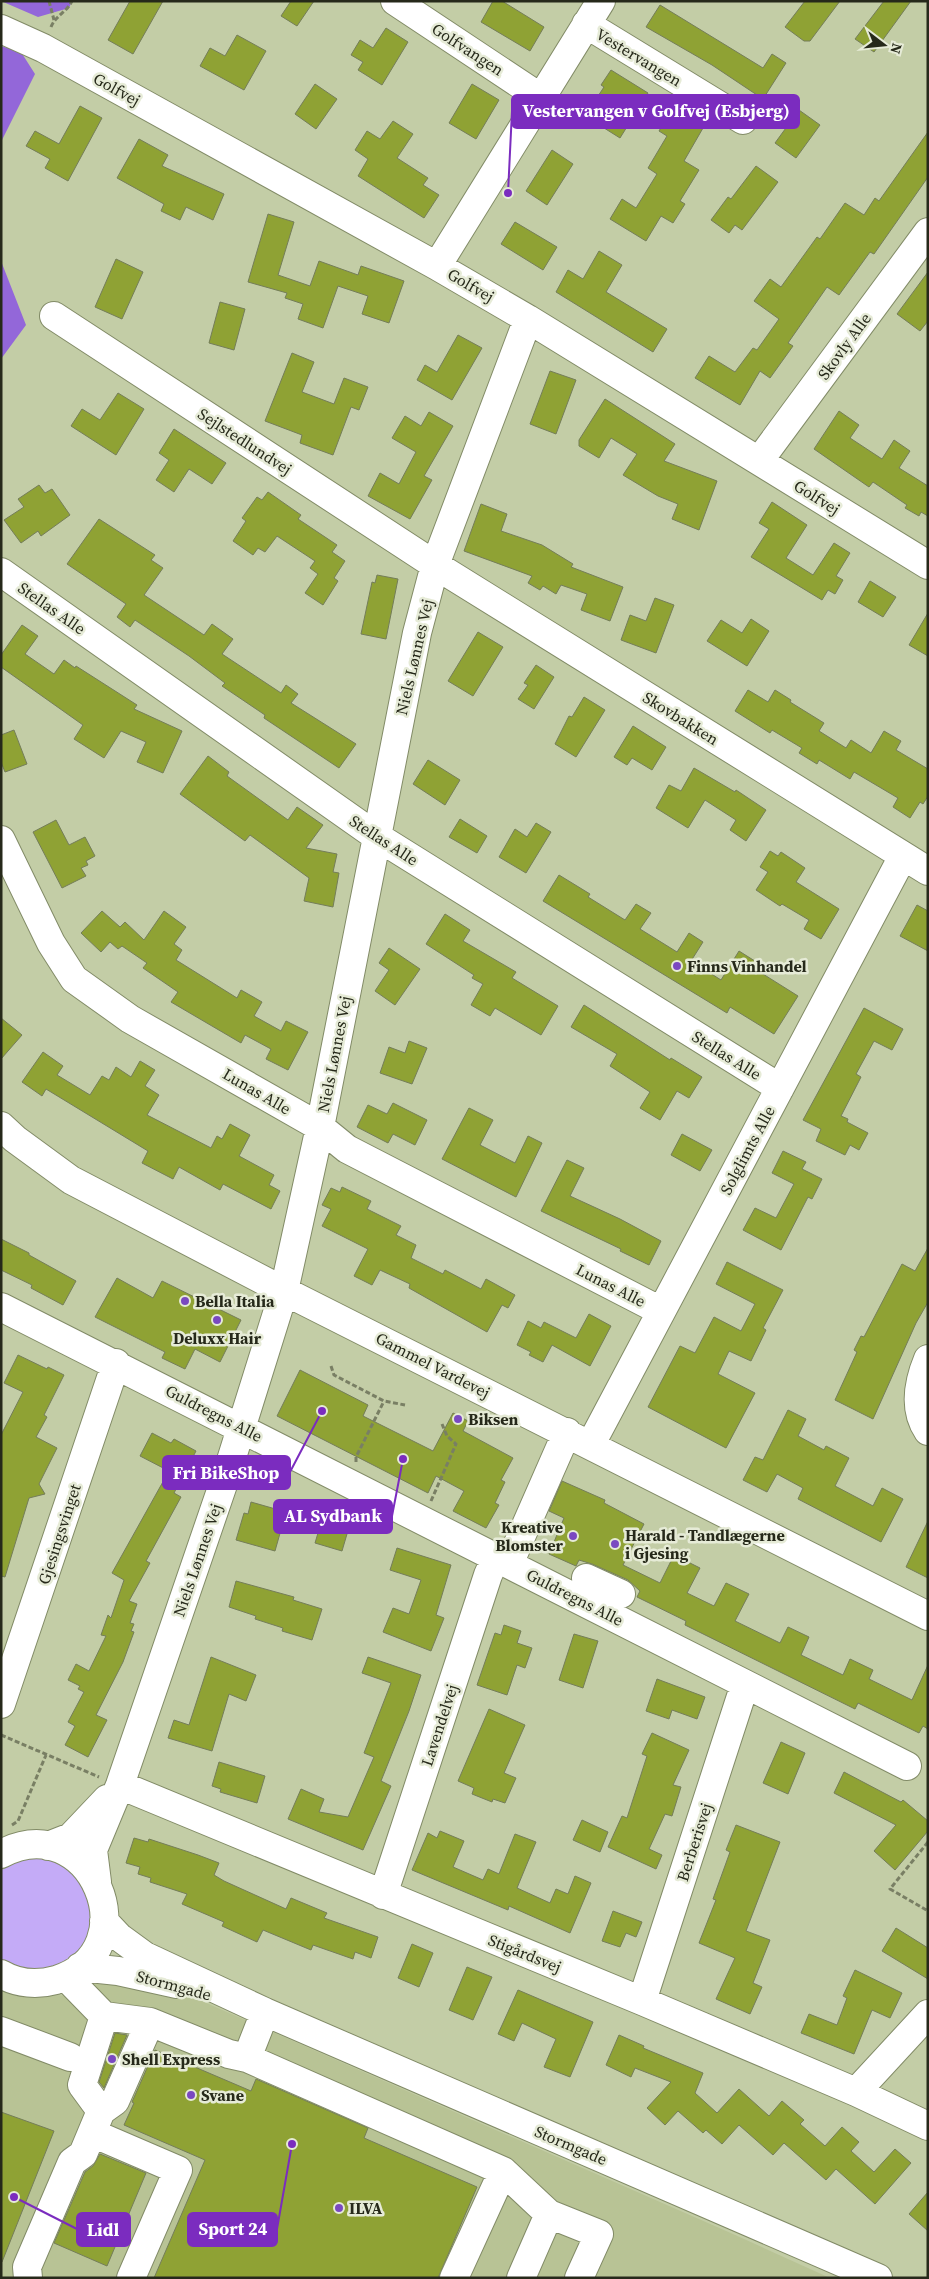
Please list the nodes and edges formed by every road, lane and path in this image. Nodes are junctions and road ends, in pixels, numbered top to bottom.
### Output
1 (49, 1) edge
2 (72, 1) edge
3 (395, 1) edge
4 (600, 1) edge
5 (54, 20) junction
6 (586, 24) junction
7 (1, 29) edge
8 (42, 48) junction
9 (541, 98) junction
10 (743, 120) dead end
11 (928, 232) edge
12 (437, 266) junction
13 (54, 316) dead end
14 (528, 318) junction
15 (759, 461) junction
16 (435, 565) junction
17 (928, 566) edge
18 (1, 572) edge
19 (376, 836) junction
20 (1, 840) edge
21 (903, 856) junction
22 (928, 871) edge
23 (780, 1088) junction
24 (1, 1126) edge
25 (320, 1127) junction
26 (284, 1291) junction
27 (1, 1307) edge
28 (662, 1311) junction
29 (928, 1359) edge
30 (116, 1363) junction
31 (331, 1366) dead end
32 (384, 1401) junction
33 (405, 1406) dead end
34 (442, 1424) dead end
35 (242, 1428) junction
36 (567, 1432) junction
37 (928, 1432) edge
38 (591, 1444) junction
39 (356, 1470) dead end
40 (422, 1519) junction
41 (503, 1560) junction
42 (928, 1616) edge
43 (745, 1684) junction
44 (1, 1704) edge
45 (1, 1735) edge
46 (46, 1755) junction
47 (908, 1766) dead end
48 (120, 1785) junction
49 (10, 1826) dead end
50 (928, 1842) edge
51 (48, 1846) junction
52 (1, 1854) edge
53 (97, 1882) junction
54 (383, 1894) junction
55 (928, 1911) edge
56 (104, 1920) junction
57 (73, 1972) junction
58 (4, 1978) edge
59 (642, 2000) junction
60 (265, 2012) junction
61 (928, 2014) edge
62 (104, 2016) junction
63 (150, 2022) junction
64 (1, 2031) edge
65 (70, 2057) dead end
66 (247, 2058) junction
67 (856, 2092) junction
68 (97, 2122) junction
69 (928, 2126) edge
70 (503, 2171) junction
71 (549, 2214) junction
72 (28, 2272) edge
73 (52, 2278) edge
74 (131, 2278) edge
75 (454, 2278) edge
76 (521, 2278) edge
77 (579, 2278) edge
78 (878, 2278) edge

1 - 5 path
2 - 5 path
3 - 9 street, Golfvangen
4 - 6 street, Vestervangen
5 - 8 path
6 - 9 street, Vestervangen
6 - 10 street, Vestervangen
7 - 8 street, Golfvej
8 - 12 street, Golfvej
9 - 12 street, Vestervangen
11 - 15 street, Skovly Alle
12 - 14 street, Golfvej
13 - 16 street, Sejlstedlundvej
14 - 15 street, Golfvej
14 - 16 street, Niels Lønnes Vej
15 - 17 street, Golfvej
16 - 19 street, Niels Lønnes Vej
16 - 21 street, Skovbakken
18 - 19 street, Stellas Alle
19 - 23 street, Stellas Alle
19 - 25 street, Niels Lønnes Vej
20 - 25 street, Lunas Alle
21 - 22 street, Skovbakken
21 - 23 street, Solglimts Alle
23 - 28 street, Solglimts Alle
24 - 26 street, Gammel Vardevej
25 - 26 street, Niels Lønnes Vej
25 - 28 street, Lunas Alle
26 - 35 street, Niels Lønnes Vej
26 - 36 street, Gammel Vardevej
27 - 30 street, Guldregns Alle
28 - 38 street, Solglimts Alle
29 - 37 street
30 - 35 street, Guldregns Alle
30 - 44 street, Gjesingsvinget
31 - 32 path
32 - 33 path
32 - 39 path
34 - 40 path
35 - 40 street, Guldregns Alle
35 - 48 street, Niels Lønnes Vej
36 - 38 street, Gammel Vardevej
36 - 41 street, Lavendelvej
38 - 42 street, Gammel Vardevej
40 - 41 street, Guldregns Alle
41 - 43 street, Guldregns Alle
41 - 54 street, Lavendelvej
43 - 47 street, Guldregns Alle
43 - 59 street, Berberisvej
45 - 46 path
46 - 48 path
46 - 49 path
48 - 51 street, Niels Lønnes Vej
48 - 53 street, Niels Lønnes Vej
48 - 54 street, Stigårdsvej
50 - 55 path
51 - 52 street
51 - 53 street
53 - 56 street
54 - 59 street, Stigårdsvej
56 - 57 street
56 - 60 street, Stormgade
57 - 58 street, Stormgade
57 - 60 street, Stormgade
57 - 62 street
59 - 67 street, Stigårdsvej
60 - 66 street
60 - 78 street, Stormgade
61 - 67 street
62 - 63 street
62 - 68 street
63 - 66 street
63 - 68 street
64 - 65 street
66 - 70 street
67 - 69 street, Stigårdsvej
68 - 72 street
68 - 74 street
70 - 71 street
70 - 75 street
71 - 76 street
71 - 77 street
72 - 73 street

